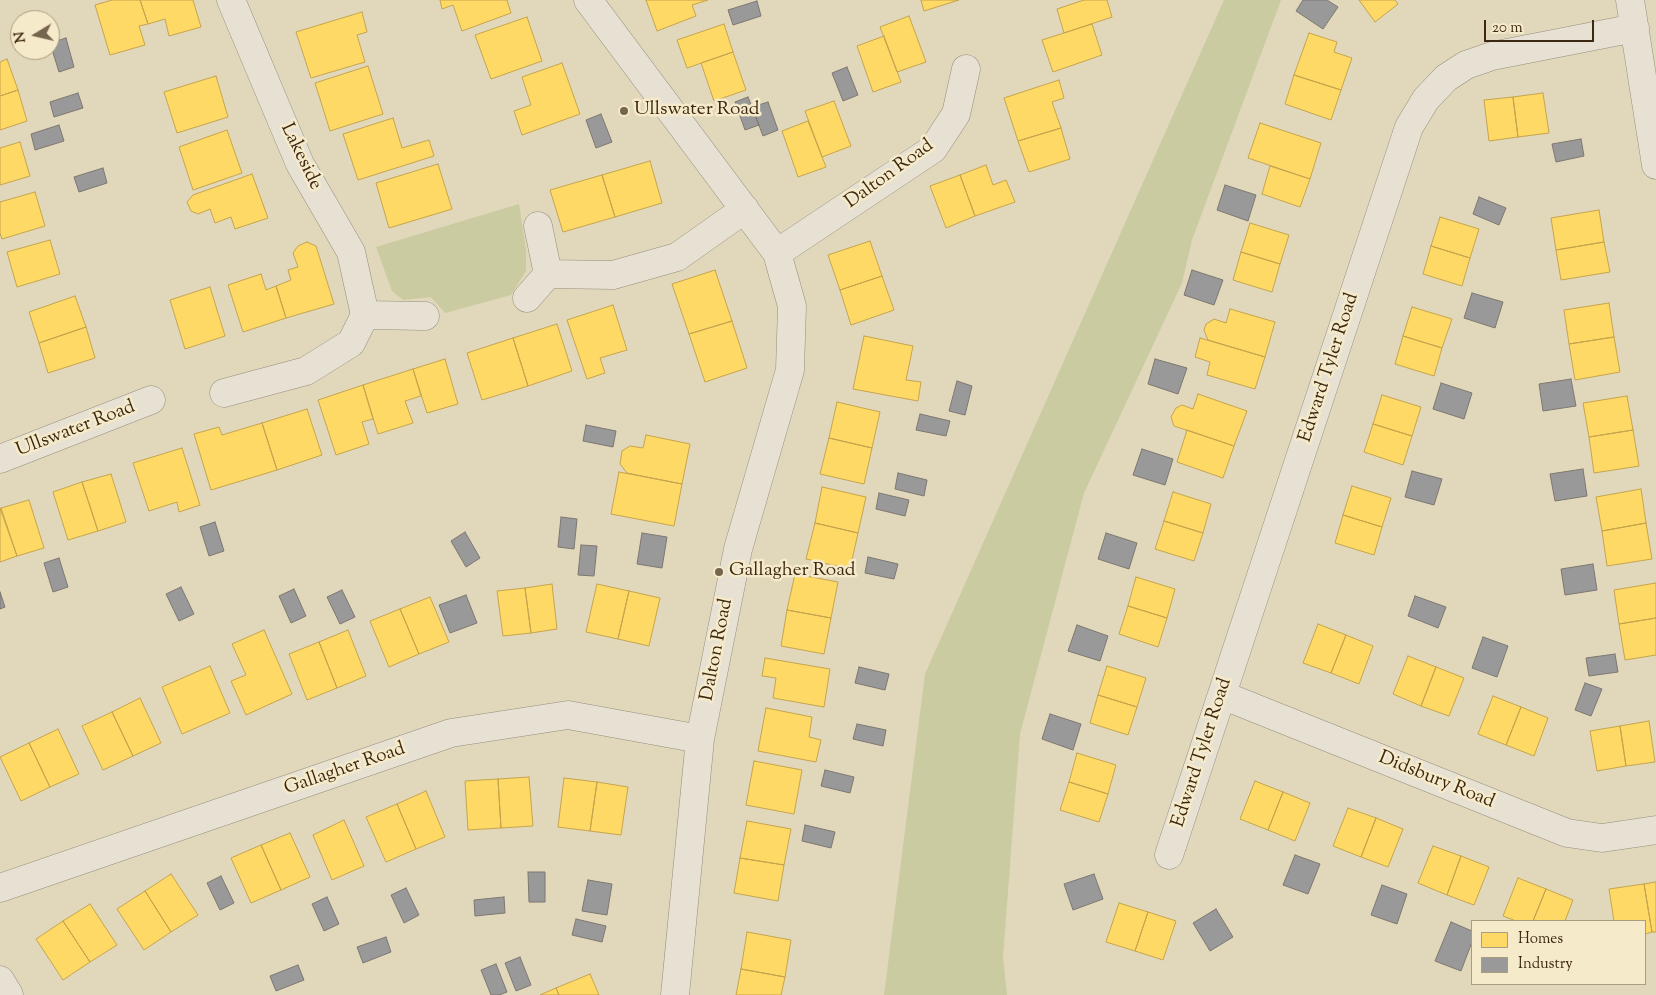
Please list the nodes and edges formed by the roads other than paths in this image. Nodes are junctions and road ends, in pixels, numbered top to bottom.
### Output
1 (231, 0) edge
2 (588, 0) edge
3 (1630, 0) edge
4 (1635, 28) junction
5 (966, 69) dead end
6 (1656, 164) edge
7 (745, 209) junction
8 (538, 226) dead end
9 (777, 253) junction
10 (548, 274) junction
11 (527, 298) dead end
12 (365, 315) junction
13 (425, 316) dead end
14 (224, 393) dead end
15 (151, 400) dead end
16 (2, 450) edge
17 (1222, 695) junction
18 (700, 739) junction
19 (1656, 830) edge
20 (1169, 855) dead end
21 (0, 888) edge
22 (0, 980) edge
23 (9, 995) edge
24 (675, 995) edge

1 - 12 street, Lakeside
2 - 7 street, Dalton Road
3 - 4 street
4 - 6 street
4 - 17 street, Edward Tyler Road
5 - 9 street, Dalton Road
7 - 9 street, Dalton Road
7 - 10 street
8 - 10 street
9 - 18 street, Dalton Road
10 - 11 street
12 - 13 street
12 - 14 street
15 - 16 street, Ullswater Road
17 - 19 street, Didsbury Road
17 - 20 street, Edward Tyler Road
18 - 21 street, Gallagher Road
18 - 24 street, Dalton Road
22 - 23 street

